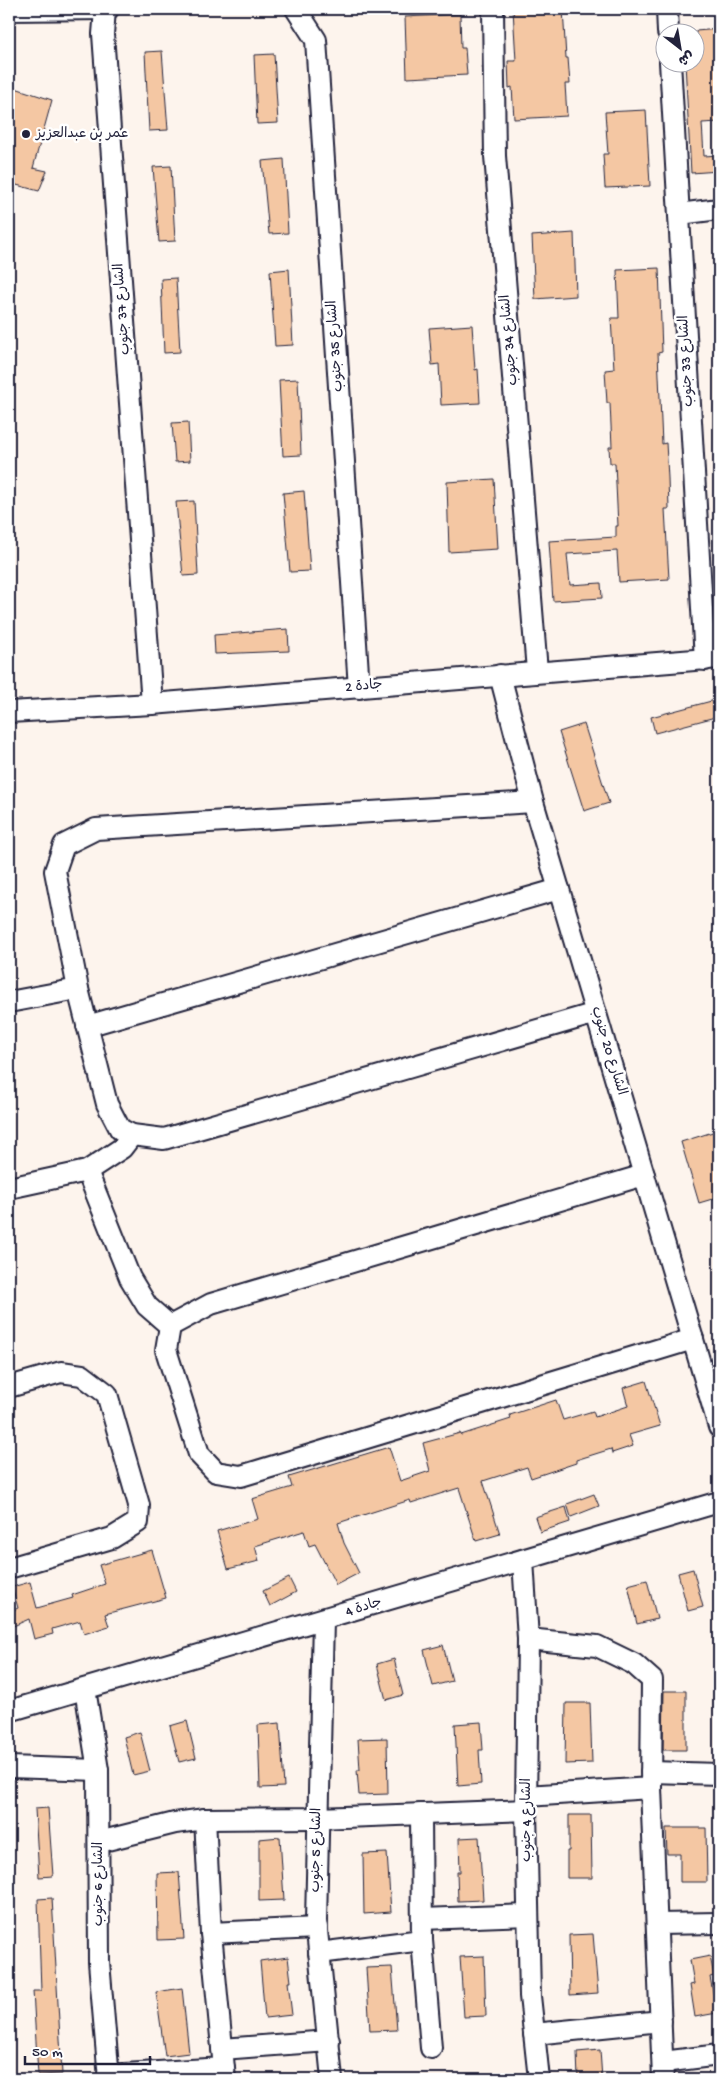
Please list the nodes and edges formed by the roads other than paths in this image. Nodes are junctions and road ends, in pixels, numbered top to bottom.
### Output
1 (107, 9) edge
2 (296, 9) edge
3 (493, 9) edge
4 (667, 9) edge
5 (9, 10) edge
6 (668, 22) edge
7 (671, 72) edge
8 (719, 209) edge
9 (679, 214) junction
10 (712, 659) edge
11 (536, 671) junction
12 (500, 674) junction
13 (359, 688) junction
14 (152, 704) junction
15 (9, 712) edge
16 (533, 802) junction
17 (559, 889) junction
18 (78, 989) junction
19 (9, 1002) edge
20 (596, 1013) junction
21 (87, 1026) junction
22 (132, 1135) junction
23 (87, 1171) junction
24 (644, 1175) junction
25 (9, 1188) edge
26 (170, 1326) junction
27 (693, 1338) junction
28 (9, 1387) edge
29 (719, 1427) edge
30 (719, 1502) edge
31 (524, 1560) junction
32 (9, 1568) edge
33 (322, 1620) junction
34 (528, 1640) junction
35 (86, 1688) junction
36 (9, 1711) edge
37 (9, 1767) edge
38 (98, 1770) junction
39 (719, 1774) edge
40 (651, 1780) junction
41 (526, 1803) junction
42 (421, 1814) junction
43 (318, 1818) junction
44 (205, 1819) junction
45 (98, 1842) junction
46 (528, 1915) junction
47 (422, 1919) junction
48 (719, 1923) edge
49 (657, 1924) junction
50 (316, 1928) junction
51 (211, 1933) junction
52 (422, 1940) junction
53 (319, 1952) junction
54 (661, 2021) junction
55 (534, 2034) junction
56 (329, 2041) junction
57 (431, 2048) dead end
58 (719, 2055) edge
59 (224, 2065) edge
60 (663, 2070) edge
61 (108, 2077) edge
62 (332, 2079) edge
63 (539, 2079) edge

1 - 5 street, الشارع 37 جنوب
1 - 14 street, الشارع 37 جنوب
2 - 13 street, الشارع 35 جنوب
3 - 11 street, الشارع 34 جنوب
4 - 6 street
7 - 9 street, الشارع 33 جنوب
8 - 9 street
9 - 10 street, الشارع 33 جنوب
10 - 11 street, جادة 2
11 - 12 street, جادة 2
12 - 13 street, جادة 2
12 - 16 street, الشارع 20 جنوب
13 - 14 street, جادة 2
14 - 15 street, جادة 2
16 - 17 street, الشارع 20 جنوب
16 - 18 street
17 - 20 street, الشارع 20 جنوب
17 - 21 street
18 - 19 street
18 - 21 street
20 - 22 street
20 - 24 street, الشارع 20 جنوب
21 - 22 street
22 - 23 street
23 - 25 street
23 - 26 street
24 - 26 street
24 - 27 street, الشارع 20 جنوب
26 - 27 street
27 - 29 street, الشارع 20 جنوب
28 - 32 street
30 - 31 street, جادة 4
31 - 33 street, جادة 4
31 - 34 street, الشارع 4 جنوب
33 - 35 street, جادة 4
33 - 43 street, الشارع 5 جنوب
34 - 40 street
34 - 41 street, الشارع 4 جنوب
35 - 36 street, جادة 4
35 - 38 street, الشارع 6 جنوب
37 - 38 street
38 - 45 street, الشارع 6 جنوب
39 - 40 street
40 - 41 street
40 - 49 street
41 - 42 street
41 - 46 street, الشارع 4 جنوب
42 - 43 street
42 - 47 street
43 - 44 street
43 - 50 street, الشارع 5 جنوب
44 - 45 street
44 - 51 street
45 - 61 street, الشارع 6 جنوب
46 - 47 street
46 - 55 street, الشارع 4 جنوب
47 - 52 street
48 - 49 street
49 - 54 street
50 - 51 street
50 - 53 street, الشارع 5 جنوب
51 - 59 street
52 - 53 street
52 - 57 street
53 - 56 street, الشارع 5 جنوب
54 - 55 street
54 - 60 street
55 - 63 street, الشارع 4 جنوب
56 - 59 street
56 - 62 street, الشارع 5 جنوب
58 - 60 street
59 - 61 street

